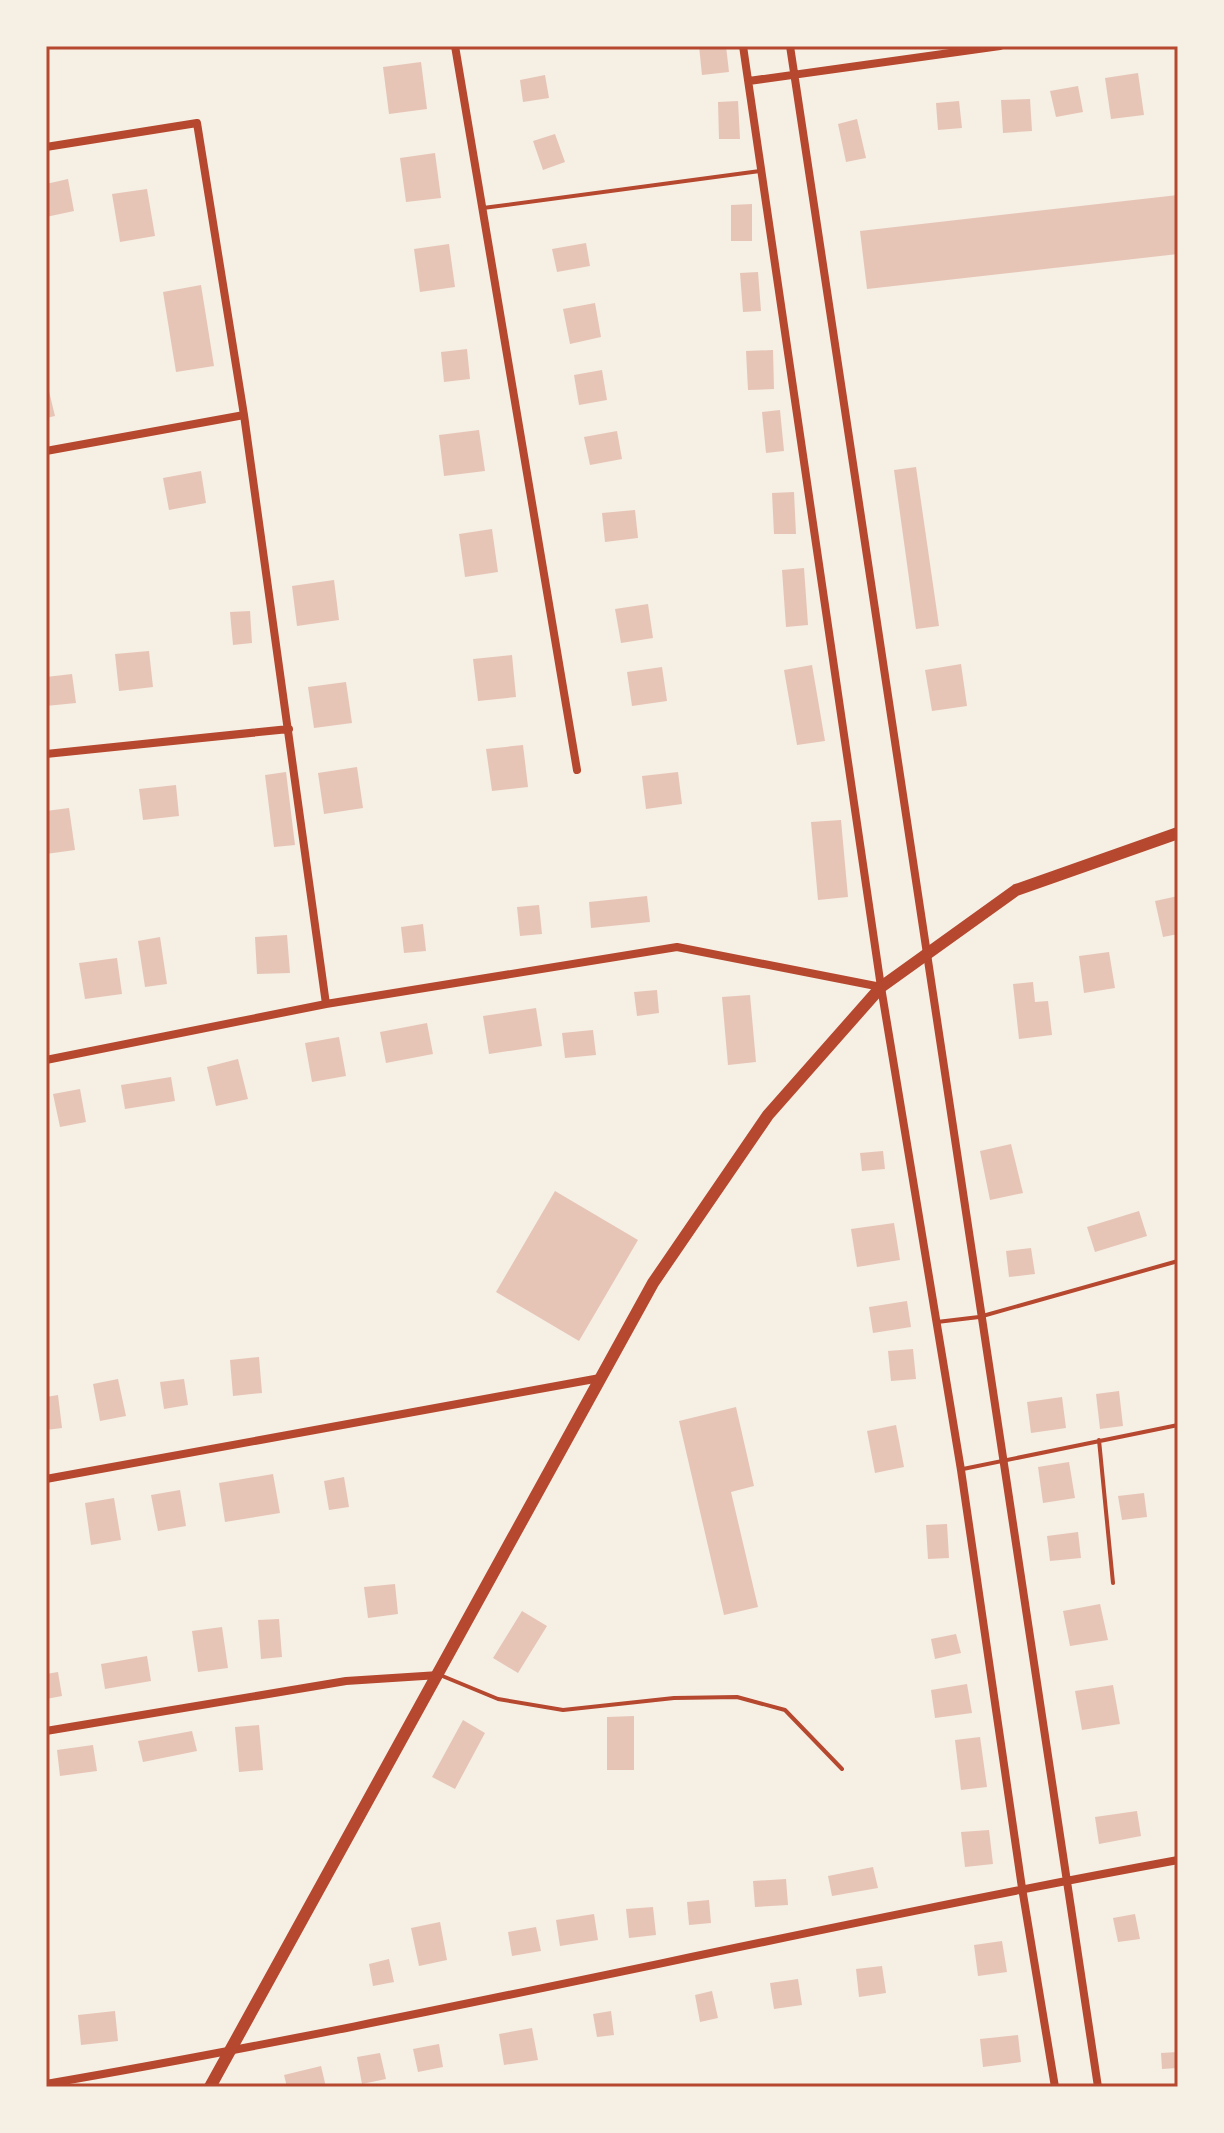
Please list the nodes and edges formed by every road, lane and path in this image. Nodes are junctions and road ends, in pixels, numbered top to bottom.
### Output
1 (455, 46) edge
2 (743, 46) edge
3 (790, 46) edge
4 (1000, 46) edge
5 (795, 74) junction
6 (749, 81) junction
7 (46, 147) edge
8 (762, 170) junction
9 (482, 208) junction
10 (244, 415) junction
11 (46, 451) edge
12 (289, 729) junction
13 (46, 754) edge
14 (577, 770) dead end
15 (1178, 833) edge
16 (925, 956) junction
17 (881, 987) junction
18 (326, 1004) junction
19 (46, 1060) edge
20 (1178, 1261) edge
21 (979, 1317) junction
22 (937, 1322) junction
23 (600, 1378) junction
24 (1178, 1425) edge
25 (1099, 1440) junction
26 (1001, 1462) junction
27 (961, 1470) junction
28 (46, 1479) edge
29 (1113, 1583) dead end
30 (440, 1675) junction
31 (46, 1731) edge
32 (842, 1769) dead end
33 (1178, 1860) edge
34 (1064, 1880) junction
35 (1022, 1888) junction
36 (229, 2053) junction
37 (46, 2084) edge
38 (210, 2087) edge
39 (1055, 2087) edge
40 (1098, 2087) edge

1 - 9 street
2 - 6 street
3 - 5 street
4 - 5 street
5 - 6 street
5 - 16 street
6 - 8 street
7 - 10 street
8 - 9 lane
8 - 17 street
9 - 14 street
10 - 11 street
10 - 12 street
12 - 13 street
12 - 18 street
15 - 16 main road
16 - 17 main road
16 - 21 street
17 - 18 street
17 - 22 street
17 - 23 main road
18 - 19 street
20 - 21 lane
21 - 22 lane
21 - 26 street
22 - 27 street
23 - 28 street
23 - 30 main road
24 - 25 lane
25 - 26 lane
25 - 29 lane
26 - 27 lane
26 - 34 street
27 - 35 street
30 - 31 street
30 - 32 lane
30 - 36 main road
33 - 34 street
34 - 35 street
34 - 40 street
35 - 36 street
35 - 39 street
36 - 37 street
36 - 38 main road

